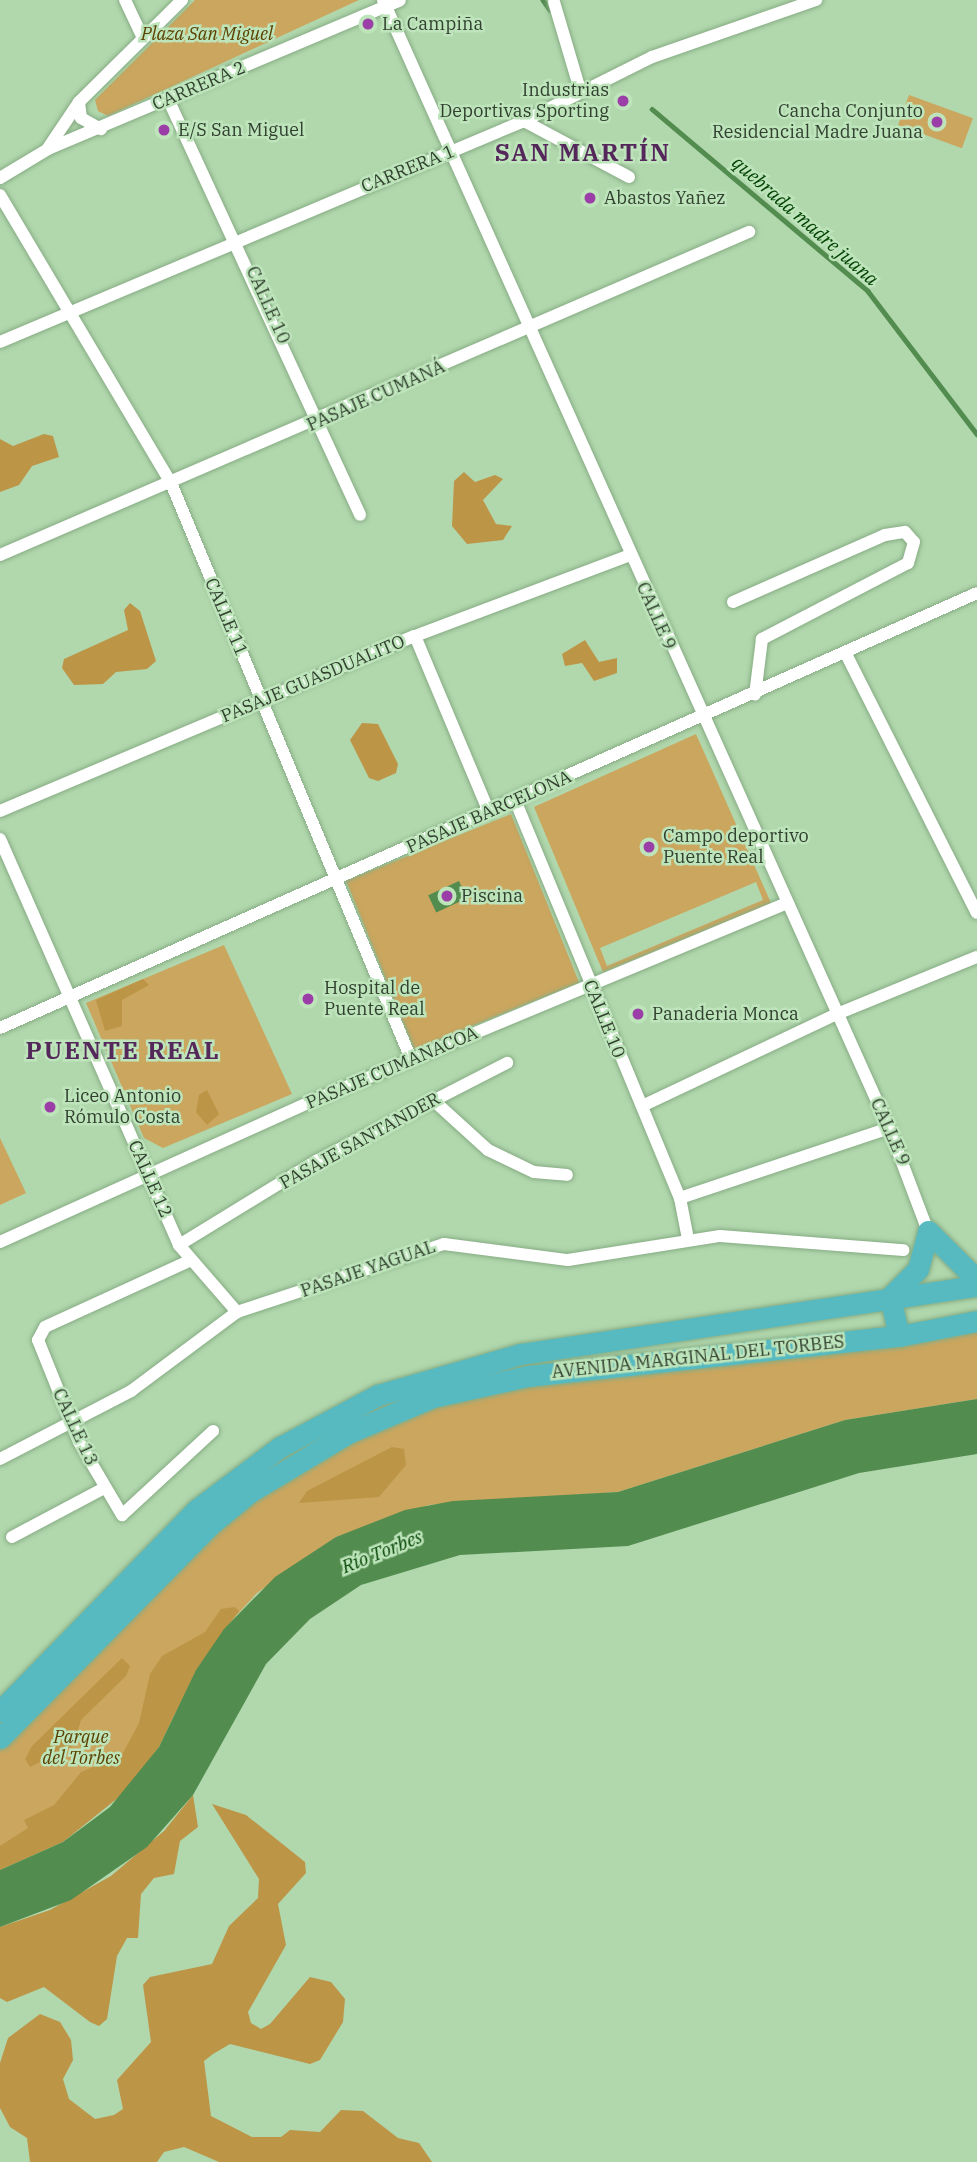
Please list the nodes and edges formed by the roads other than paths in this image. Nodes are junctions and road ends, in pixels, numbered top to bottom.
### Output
1 (125, 0) edge
2 (182, 0) edge
3 (400, 0) edge
4 (816, 0) edge
5 (554, 2) dead end
6 (385, 3) edge
7 (143, 38) junction
8 (580, 90) junction
9 (169, 99) junction
10 (79, 102) junction
11 (524, 121) junction
12 (101, 129) junction
13 (48, 149) junction
14 (450, 152) junction
15 (629, 177) dead end
16 (0, 178) edge
17 (0, 195) edge
18 (750, 232) dead end
19 (238, 240) junction
20 (71, 310) junction
21 (528, 328) junction
22 (0, 342) edge
23 (321, 421) junction
24 (171, 483) junction
25 (360, 515) dead end
26 (0, 555) edge
27 (629, 555) junction
28 (977, 593) edge
29 (733, 602) dead end
30 (415, 636) junction
31 (846, 654) junction
32 (755, 695) junction
33 (261, 702) junction
34 (701, 719) junction
35 (515, 800) junction
36 (0, 811) edge
37 (489, 812) junction
38 (0, 839) edge
39 (334, 879) junction
40 (787, 902) junction
41 (977, 913) edge
42 (977, 957) edge
43 (590, 986) junction
44 (70, 997) junction
45 (837, 1014) junction
46 (0, 1028) edge
47 (411, 1059) junction
48 (507, 1063) dead end
49 (433, 1100) junction
50 (642, 1106) junction
51 (889, 1128) junction
52 (146, 1173) junction
53 (568, 1175) dead end
54 (680, 1198) junction
55 (928, 1231) junction
56 (688, 1239) junction
57 (0, 1242) edge
58 (180, 1245) junction
59 (903, 1250) dead end
60 (189, 1261) junction
61 (977, 1280) edge
62 (977, 1286) edge
63 (890, 1297) junction
64 (237, 1312) junction
65 (977, 1321) edge
66 (900, 1336) junction
67 (72, 1424) junction
68 (213, 1431) dead end
69 (0, 1459) edge
70 (104, 1488) junction
71 (12, 1537) dead end
72 (0, 1711) edge
73 (18, 1726) junction
74 (0, 1738) edge
75 (0, 1745) edge

1 - 7 street
2 - 7 street
3 - 6 street, CARRERA 2
4 - 8 street, CARRERA 1
5 - 8 street
6 - 9 street, CARRERA 2
6 - 14 street, CALLE 9
7 - 10 street
8 - 11 street, CARRERA 1
9 - 12 street, CARRERA 2
9 - 19 street, CALLE 10
10 - 12 street
10 - 13 street
11 - 14 street, CARRERA 1
11 - 15 street
12 - 13 street, CARRERA 2
13 - 16 street, CARRERA 2
14 - 19 street, CARRERA 1
14 - 21 street, CALLE 9
17 - 20 street, CALLE 11
18 - 21 street, PASAJE CUMANÁ
19 - 20 street, CARRERA 1
19 - 23 street, CALLE 10
20 - 22 street, CARRERA 1
20 - 24 street, CALLE 11
21 - 23 street, PASAJE CUMANÁ
21 - 27 street, CALLE 9
23 - 24 street, PASAJE CUMANÁ
23 - 25 street, CALLE 10
24 - 26 street, PASAJE CUMANÁ
24 - 33 street, CALLE 11
27 - 30 street, PASAJE GUASDUALITO
27 - 34 street, CALLE 9
28 - 31 street, PASAJE BARCELONA
29 - 32 street
30 - 33 street, PASAJE GUASDUALITO
30 - 37 street
31 - 32 street, PASAJE BARCELONA
31 - 41 street
32 - 34 street, PASAJE BARCELONA
33 - 36 street, PASAJE GUASDUALITO
33 - 39 street, CALLE 11
34 - 35 street, PASAJE BARCELONA
34 - 40 street, CALLE 9
35 - 37 street, PASAJE BARCELONA
35 - 43 street, CALLE 10
37 - 39 street, PASAJE BARCELONA
38 - 44 street, CALLE 12
39 - 44 street, PASAJE BARCELONA
39 - 47 street, CALLE 11
40 - 43 street, PASAJE CUMANACOA
40 - 45 street, CALLE 9
42 - 45 street
43 - 47 street, PASAJE CUMANACOA
43 - 50 street, CALLE 10
44 - 46 street, PASAJE BARCELONA
44 - 52 street, CALLE 12
45 - 50 street
45 - 51 street, CALLE 9
47 - 52 street, PASAJE CUMANACOA
48 - 49 street, PASAJE SANTANDER
49 - 53 street
49 - 58 street, PASAJE SANTANDER
50 - 54 street, CALLE 10
51 - 54 street
51 - 55 street, CALLE 9
52 - 57 street, PASAJE CUMANACOA
52 - 58 street, CALLE 12
54 - 56 street, CALLE 10
55 - 61 highway
55 - 63 highway
56 - 59 street, PASAJE YAGUAL
56 - 64 street, PASAJE YAGUAL
58 - 60 street, CALLE 12
60 - 64 street, CALLE 12
60 - 67 street, CALLE 13
62 - 63 highway, AVENIDA MARGINAL DEL TORBES
63 - 66 highway
63 - 72 highway, AVENIDA MARGINAL DEL TORBES
64 - 67 street, PASAJE YAGUAL
65 - 66 highway, AVENIDA MARGINAL DEL TORBES
66 - 73 highway, AVENIDA MARGINAL DEL TORBES
67 - 69 street, PASAJE YAGUAL
67 - 70 street, CALLE 13
68 - 70 street, CALLE 13
70 - 71 street
73 - 74 highway, AVENIDA MARGINAL DEL TORBES
73 - 75 highway

